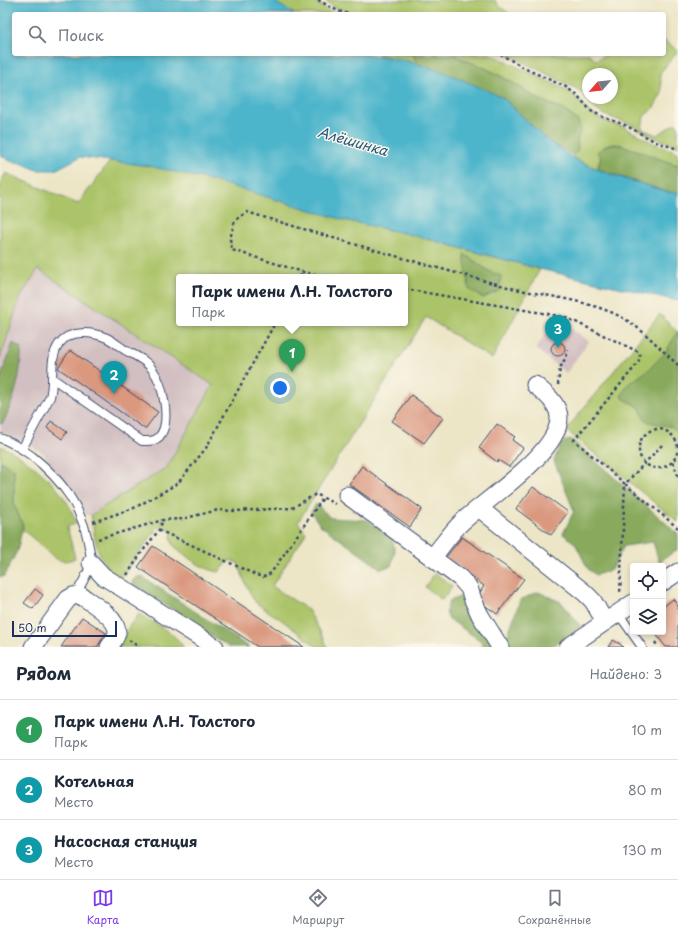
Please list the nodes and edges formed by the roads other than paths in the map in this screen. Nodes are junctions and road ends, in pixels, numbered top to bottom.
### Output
1 (52, 378) junction
2 (535, 385) dead end
3 (0, 438) edge
4 (22, 449) junction
5 (347, 495) road end
6 (479, 508) junction
7 (432, 558) junction
8 (91, 563) junction
9 (678, 572) edge
10 (666, 580) edge
11 (75, 596) junction
12 (630, 605) edge
13 (612, 618) junction
14 (199, 642) edge
15 (33, 647) edge
16 (109, 647) edge
17 (215, 647) edge
18 (500, 647) edge
19 (568, 647) edge
20 (642, 647) edge

1 - 1 lane
1 - 4 lane
2 - 6 street
3 - 4 lane
4 - 8 lane
5 - 7 street
6 - 7 street
6 - 13 street
7 - 18 street
8 - 11 lane
8 - 14 street
9 - 10 street
11 - 15 street
11 - 16 street
12 - 13 street
13 - 19 street
13 - 20 lane
14 - 17 street

